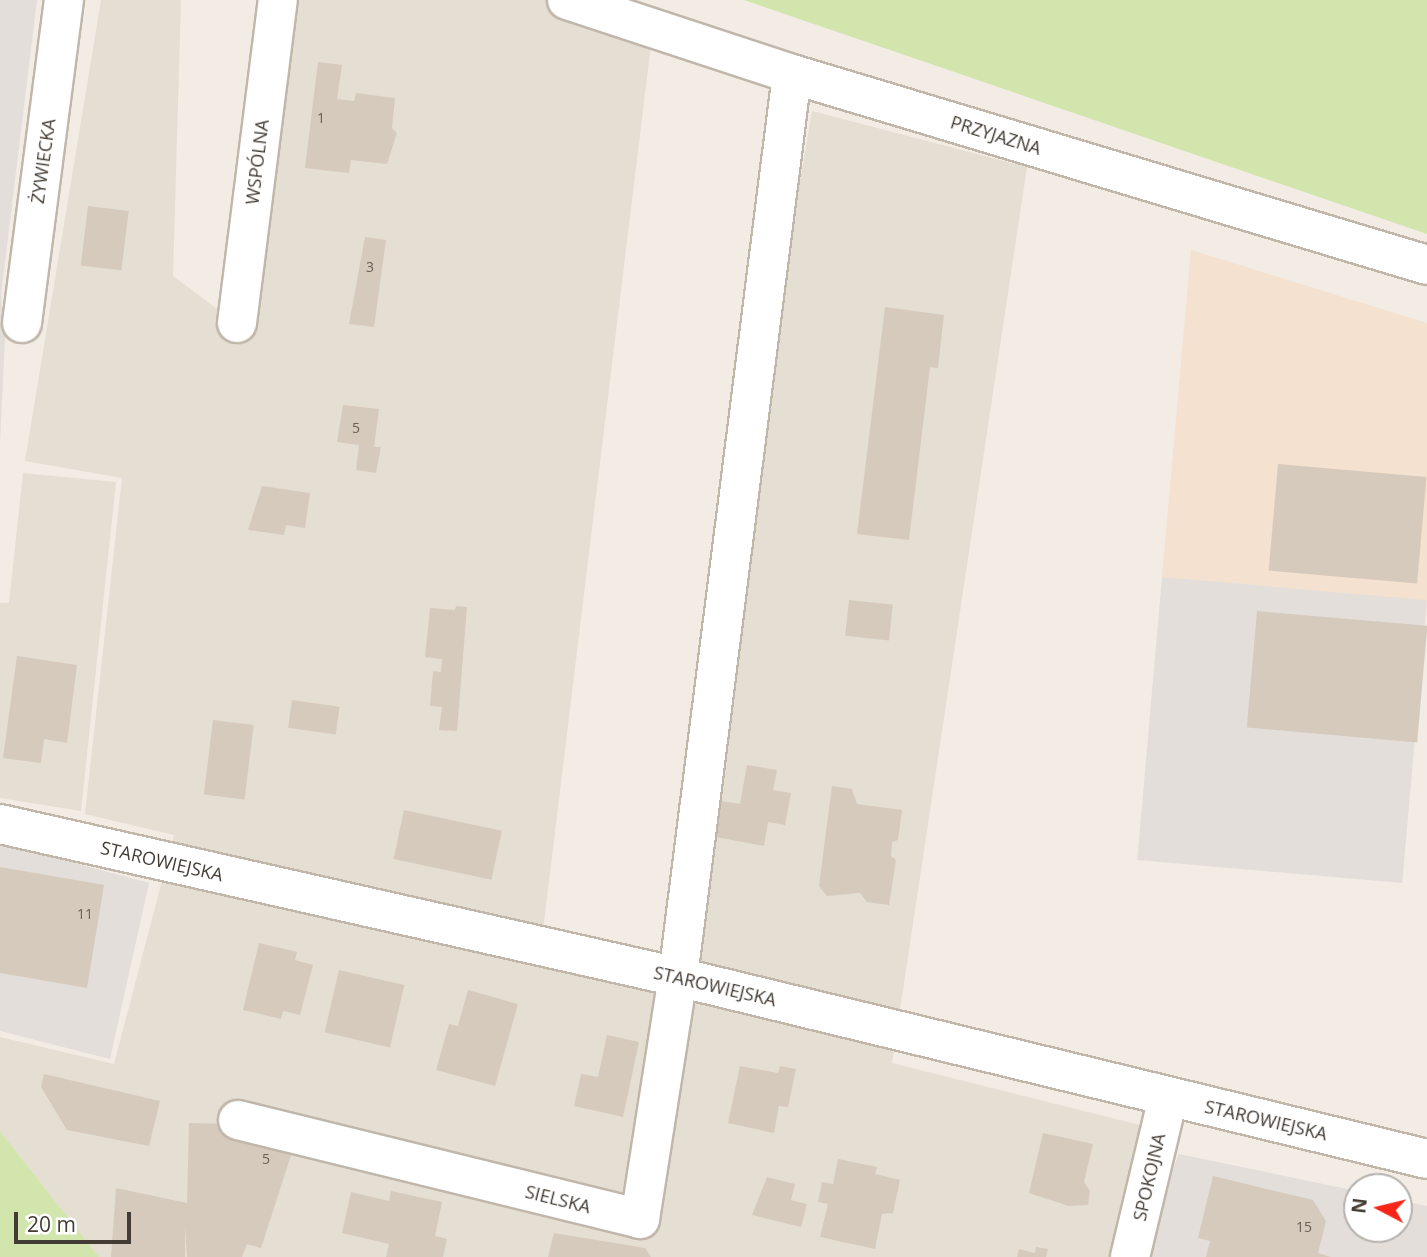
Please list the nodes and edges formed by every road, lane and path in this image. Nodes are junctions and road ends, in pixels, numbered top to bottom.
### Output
1 (64, 0) edge
2 (278, 0) edge
3 (567, 0) edge
4 (792, 74) junction
5 (1427, 265) edge
6 (22, 323) dead end
7 (237, 323) dead end
8 (0, 824) edge
9 (678, 976) junction
10 (1168, 1097) junction
11 (238, 1120) dead end
12 (1427, 1158) edge
13 (1130, 1257) edge

1 - 6 street, ŻYWIECKA
2 - 7 street, WSPÓLNA
3 - 4 street, PRZYJAZNA
4 - 5 street, PRZYJAZNA
4 - 9 street
8 - 9 street, STAROWIEJSKA
9 - 10 street, STAROWIEJSKA
9 - 11 street, SIELSKA
10 - 12 street, STAROWIEJSKA
10 - 13 street, SPOKOJNA

